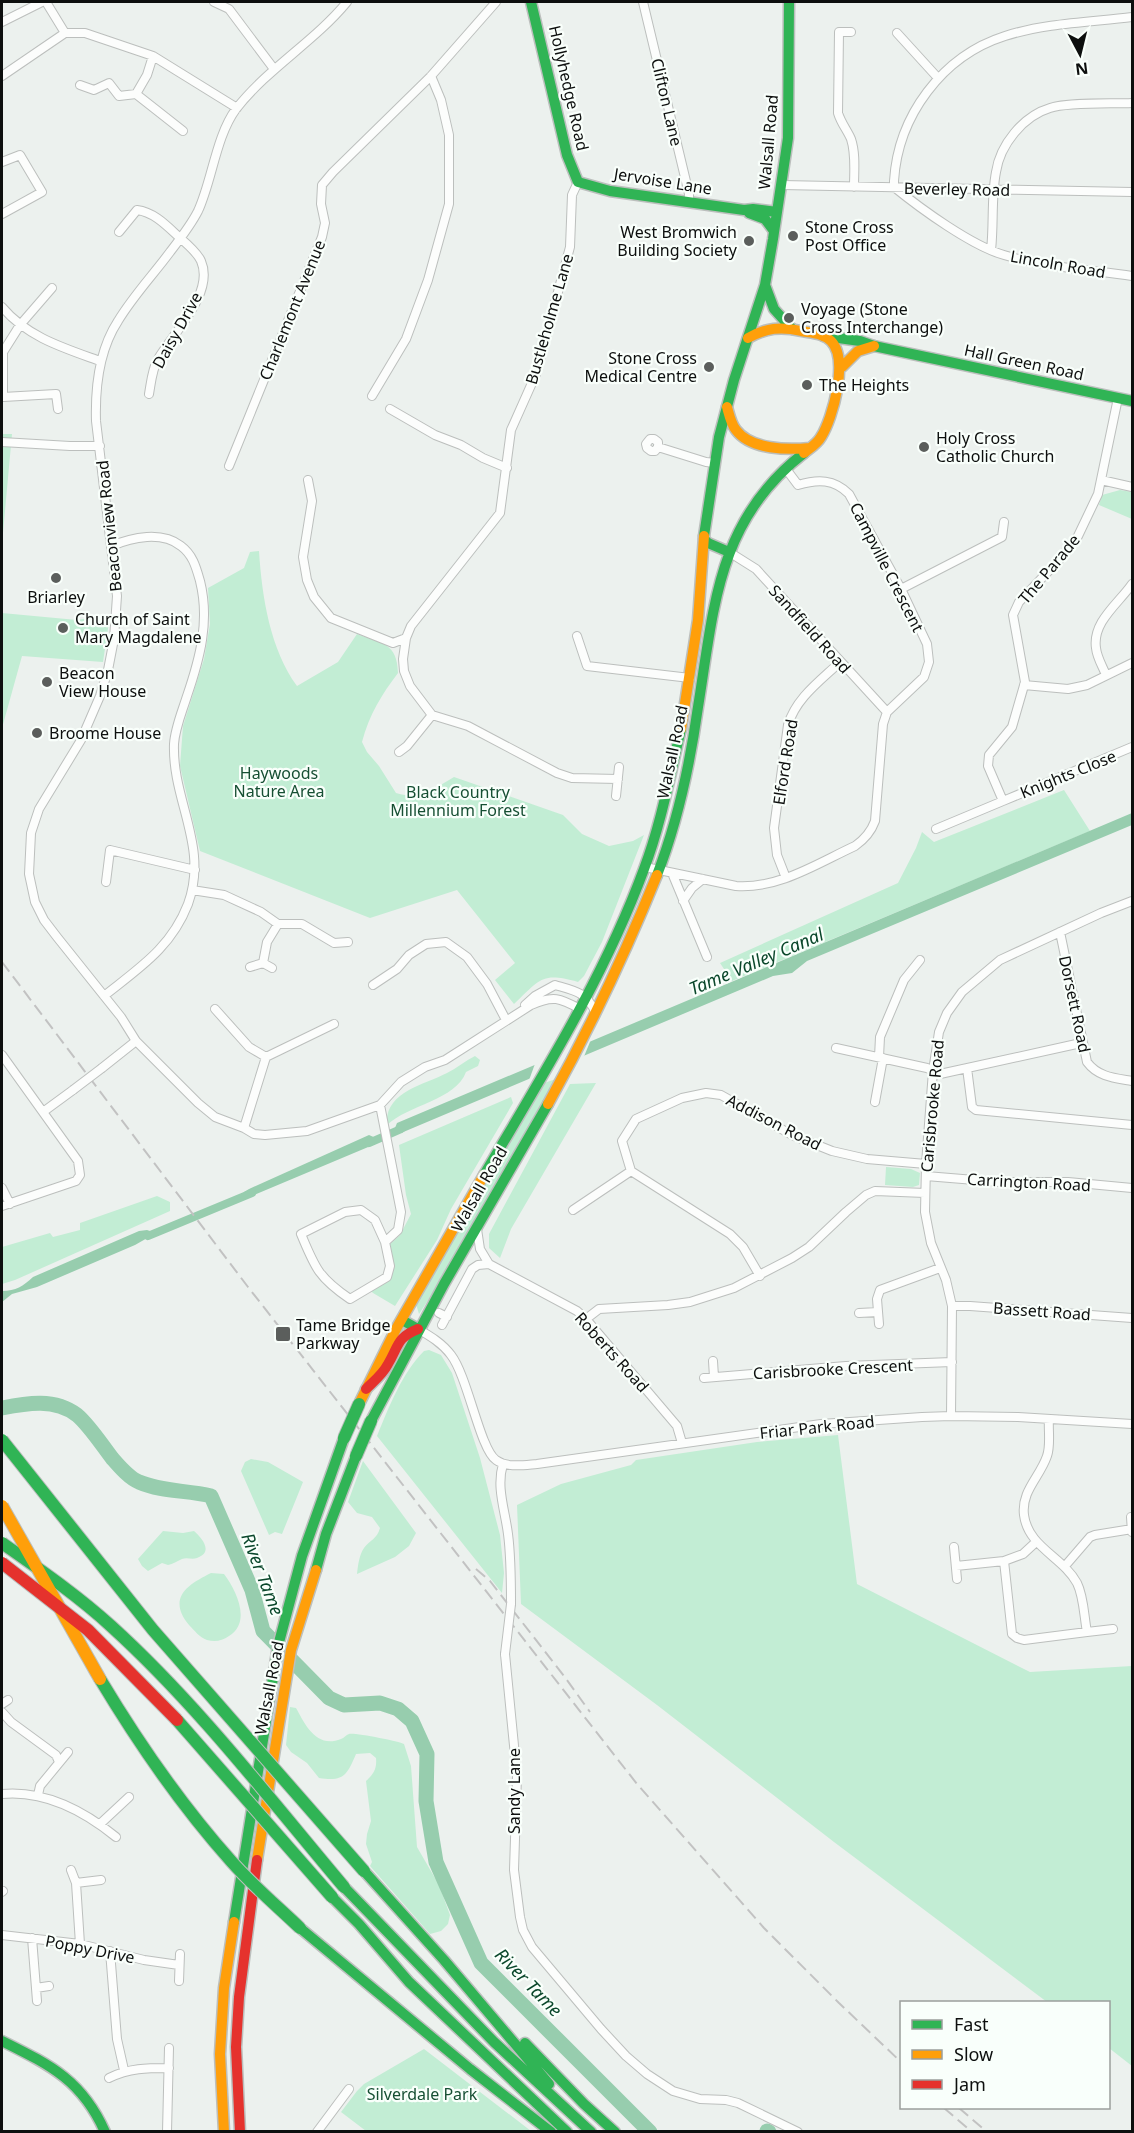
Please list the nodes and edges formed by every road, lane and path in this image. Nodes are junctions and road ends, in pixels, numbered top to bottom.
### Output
1 (42, 2) edge
2 (46, 2) edge
3 (214, 2) edge
4 (346, 2) edge
5 (496, 2) edge
6 (531, 2) edge
7 (643, 2) edge
8 (789, 2) edge
9 (1132, 16) edge
10 (2, 22) edge
11 (852, 32) dead end
12 (65, 33) junction
13 (897, 33) dead end
14 (153, 56) junction
15 (274, 69) junction
16 (2, 76) edge
17 (431, 76) junction
18 (938, 78) junction
19 (80, 85) dead end
20 (136, 94) junction
21 (1132, 103) edge
22 (237, 108) junction
23 (183, 131) dead end
24 (2, 162) edge
25 (578, 182) junction
26 (782, 185) junction
27 (854, 187) junction
28 (894, 187) junction
29 (994, 189) junction
30 (1132, 192) edge
31 (689, 202) junction
32 (744, 210) junction
33 (777, 212) junction
34 (2, 214) edge
35 (774, 231) junction
36 (119, 232) dead end
37 (181, 238) junction
38 (991, 250) junction
39 (1132, 276) edge
40 (765, 285) junction
41 (52, 288) dead end
42 (2, 307) edge
43 (20, 326) junction
44 (792, 329) junction
45 (824, 336) junction
46 (748, 338) junction
47 (874, 346) junction
48 (100, 361) junction
49 (842, 367) junction
50 (149, 394) dead end
51 (372, 396) dead end
52 (1118, 398) junction
53 (1132, 401) edge
54 (727, 407) junction
55 (58, 409) dead end
56 (390, 409) dead end
57 (2, 442) edge
58 (100, 446) junction
59 (658, 447) dead end
60 (811, 447) junction
61 (715, 463) junction
62 (229, 466) dead end
63 (507, 468) junction
64 (786, 469) junction
65 (308, 480) dead end
66 (1101, 480) junction
67 (1132, 487) edge
68 (1004, 522) dead end
69 (704, 539) junction
70 (112, 546) junction
71 (729, 552) junction
72 (1132, 584) edge
73 (901, 589) junction
74 (577, 636) dead end
75 (406, 638) junction
76 (840, 662) junction
77 (1132, 663) edge
78 (1106, 675) junction
79 (690, 678) junction
80 (1024, 685) junction
81 (887, 712) junction
82 (432, 715) junction
83 (407, 746) junction
84 (1132, 747) edge
85 (399, 752) dead end
86 (413, 755) dead end
87 (619, 767) dead end
88 (618, 779) junction
89 (616, 796) dead end
90 (1003, 801) junction
91 (936, 829) dead end
92 (645, 867) junction
93 (195, 870) junction
94 (659, 871) junction
95 (672, 873) junction
96 (786, 878) junction
97 (703, 879) junction
98 (106, 882) dead end
99 (192, 890) junction
100 (683, 901) junction
101 (1132, 902) edge
102 (278, 924) junction
103 (1060, 932) junction
104 (348, 942) dead end
105 (707, 957) dead end
106 (920, 960) dead end
107 (263, 963) junction
108 (250, 967) dead end
109 (272, 968) dead end
110 (373, 985) dead end
111 (104, 996) junction
112 (588, 1005) junction
113 (215, 1009) dead end
114 (506, 1020) junction
115 (334, 1024) dead end
116 (136, 1041) junction
117 (1082, 1043) junction
118 (836, 1048) dead end
119 (2, 1055) edge
120 (266, 1057) junction
121 (881, 1058) junction
122 (966, 1068) junction
123 (933, 1071) junction
124 (1132, 1081) edge
125 (875, 1102) dead end
126 (380, 1105) junction
127 (43, 1112) junction
128 (1132, 1125) edge
129 (244, 1128) junction
130 (926, 1164) junction
131 (631, 1171) junction
132 (926, 1176) junction
133 (2, 1188) edge
134 (1132, 1188) edge
135 (925, 1193) junction
136 (10, 1203) junction
137 (2, 1206) edge
138 (573, 1210) dead end
139 (477, 1226) junction
140 (385, 1242) junction
141 (489, 1264) junction
142 (940, 1268) junction
143 (760, 1276) junction
144 (952, 1306) junction
145 (878, 1312) junction
146 (439, 1313) dead end
147 (859, 1313) dead end
148 (1132, 1318) edge
149 (586, 1319) junction
150 (402, 1320) junction
151 (879, 1324) dead end
152 (418, 1329) junction
153 (712, 1361) dead end
154 (952, 1362) junction
155 (714, 1377) junction
156 (704, 1378) dead end
157 (366, 1389) junction
158 (951, 1416) junction
159 (1049, 1419) junction
160 (1132, 1424) edge
161 (2, 1440) edge
162 (682, 1443) junction
163 (503, 1464) junction
164 (2, 1506) edge
165 (1131, 1517) dead end
166 (1132, 1531) edge
167 (1036, 1542) junction
168 (2, 1543) edge
169 (954, 1547) dead end
170 (1004, 1561) junction
171 (2, 1563) edge
172 (956, 1566) junction
173 (1065, 1566) junction
174 (957, 1579) dead end
175 (1113, 1629) dead end
176 (1087, 1632) junction
177 (2, 1712) edge
178 (68, 1752) dead end
179 (59, 1762) junction
180 (2, 1794) edge
181 (38, 1795) junction
182 (129, 1797) dead end
183 (100, 1824) junction
184 (116, 1837) dead end
185 (71, 1870) dead end
186 (101, 1880) dead end
187 (76, 1883) junction
188 (2, 1935) edge
189 (32, 1938) junction
190 (80, 1944) junction
191 (110, 1951) junction
192 (180, 1954) dead end
193 (444, 1960) junction
194 (179, 1965) junction
195 (179, 1981) dead end
196 (49, 1986) dead end
197 (36, 1988) junction
198 (224, 1997) junction
199 (244, 1997) junction
200 (37, 2001) dead end
201 (2, 2042) edge
202 (169, 2048) dead end
203 (169, 2068) junction
204 (124, 2070) junction
205 (109, 2078) dead end
206 (349, 2089) dead end
207 (587, 2128) edge
208 (105, 2132) edge
209 (166, 2132) edge
210 (224, 2132) edge
211 (240, 2132) edge
212 (317, 2132) edge
213 (550, 2132) edge
214 (567, 2132) edge
215 (615, 2132) edge
216 (798, 2132) edge

1 - 10 street
2 - 12 street
3 - 15 street
4 - 15 street, Beaconview Road
5 - 17 street, Charlemont Avenue
6 - 25 main road, Hollyhedge Road
7 - 31 street, Clifton Lane
8 - 26 main road, Walsall Road
9 - 18 street
11 - 27 street
12 - 14 street
12 - 16 street
13 - 18 street
14 - 20 street
14 - 22 street
15 - 22 street, Beaconview Road
17 - 51 street
17 - 62 street, Charlemont Avenue
18 - 28 street
19 - 20 street
20 - 23 street
21 - 29 street
22 - 37 street, Beaconview Road
24 - 34 street
25 - 31 main road, Jervoise Lane
25 - 63 street, Bustleholme Lane
26 - 27 street, Beverley Road
26 - 33 main road, Walsall Road
27 - 28 street, Beverley Road
28 - 29 street, Beverley Road
28 - 38 street, Lincoln Road
29 - 30 street, Beverley Road
29 - 38 street
31 - 32 main road, Jervoise Lane
32 - 33 main road, Jervoise Lane
32 - 35 main road, Jervoise Lane
33 - 35 main road, Walsall Road
35 - 40 main road, Walsall Road
36 - 37 street, Daisy Drive
37 - 48 street, Beaconview Road
37 - 50 street, Daisy Drive
38 - 39 street, Lincoln Road
40 - 44 main road
40 - 46 main road, Walsall Road
41 - 43 street
42 - 43 street
43 - 48 street
43 - 55 street
44 - 45 main road
44 - 46 main road
45 - 47 main road, Hall Green Road
45 - 49 main road
46 - 54 main road, Walsall Road
47 - 49 main road
47 - 52 main road, Hall Green Road
48 - 58 street, Beaconview Road
49 - 60 main road, Walsall Road
52 - 53 main road, Hall Green Road
52 - 66 street, The Parade
54 - 60 main road
54 - 61 main road, Walsall Road
56 - 63 street
57 - 58 street
58 - 70 street, Beaconview Road
59 - 61 street
60 - 64 main road, Walsall Road
61 - 69 main road, Walsall Road
63 - 75 street, Bustleholme Lane
64 - 71 main road, Walsall Road
64 - 73 street, Campville Crescent
65 - 75 street
66 - 67 street
66 - 80 street, The Parade
68 - 73 street
69 - 71 main road
69 - 79 main road, Walsall Road
70 - 93 street
70 - 111 street, Beaconview Road
71 - 76 street, Sandfield Road
71 - 94 main road, Walsall Road
72 - 78 street
73 - 81 street, Campville Crescent
74 - 79 street
75 - 82 street
76 - 81 street, Sandfield Road
76 - 96 street, Elford Road
77 - 78 street
78 - 80 street
79 - 92 main road, Walsall Road
80 - 90 street, The Parade
81 - 96 street
82 - 83 street
82 - 88 street
83 - 85 street
83 - 86 street
84 - 90 street, Knights Close
87 - 88 street
88 - 89 street
90 - 91 street
92 - 94 street
92 - 112 main road, Walsall Road
93 - 98 street
93 - 99 street
94 - 95 street
94 - 112 main road, Walsall Road
95 - 97 street
95 - 100 street
96 - 97 street
97 - 100 street
99 - 102 street
99 - 111 street
100 - 105 street
101 - 103 street, Carisbrooke Road
102 - 104 street
102 - 107 street
103 - 117 street, Dorsett Road
103 - 123 street, Carisbrooke Road
106 - 121 street
107 - 108 street
107 - 109 street
110 - 114 street
111 - 116 street, Beaconview Road
112 - 114 street
112 - 114 street
112 - 139 main road, Walsall Road
112 - 150 main road, Walsall Road
113 - 120 street
114 - 126 street, Beaconview Road
115 - 120 street
116 - 127 street, bridge
116 - 129 street, Beaconview Road
117 - 122 street
117 - 124 street, Dorsett Road
118 - 121 street
119 - 127 street
120 - 129 street
121 - 123 street
121 - 125 street
122 - 123 street
122 - 128 street
123 - 130 street, Carisbrooke Road
126 - 129 street, Beaconview Road
126 - 140 street
127 - 136 street
130 - 131 street, Addison Road
130 - 132 street, Carisbrooke Road
131 - 138 street
131 - 143 street
132 - 134 street, Carrington Road
132 - 135 street, Carisbrooke Road
133 - 136 street
135 - 142 street, Carisbrooke Road
135 - 143 street
136 - 137 street
139 - 141 street
139 - 152 main road, Walsall Road
140 - 140 street
141 - 146 street
141 - 149 street, Roberts Road
142 - 144 street, Carisbrooke Road
142 - 145 street
143 - 149 street
144 - 148 street, Bassett Road
144 - 154 street, Carisbrooke Road
145 - 147 street
145 - 151 street
149 - 162 street, Roberts Road
150 - 152 main road
150 - 157 main road, Walsall Road
152 - 157 main road
152 - 163 street
152 - 199 main road, Walsall Road, bridge
153 - 155 street
154 - 155 street, Carisbrooke Crescent
154 - 158 street, Carisbrooke Road
155 - 156 street, Carisbrooke Crescent
157 - 198 main road, Walsall Road, bridge
158 - 159 street, Friar Park Road
158 - 162 street, Friar Park Road
159 - 160 street, Friar Park Road
159 - 167 street
161 - 193 main road, bridge
162 - 163 street, Friar Park Road
163 - 216 street, Sandy Lane, bridge
164 - 213 main road, bridge
165 - 166 street
166 - 173 street
167 - 170 street
167 - 173 street
168 - 207 main road, bridge
169 - 172 street
170 - 172 street
170 - 176 street
171 - 214 main road, bridge
172 - 174 street
173 - 176 street
175 - 176 street
177 - 179 street
178 - 179 street
179 - 181 street
180 - 181 street
181 - 183 street
182 - 183 street
183 - 184 street
185 - 187 street
186 - 187 street
187 - 190 street
188 - 189 street, Poppy Drive
189 - 190 street, Poppy Drive
189 - 197 street
190 - 191 street, Poppy Drive
191 - 194 street, Poppy Drive
191 - 204 street
192 - 194 street
193 - 207 main road
193 - 215 main road
194 - 195 street
196 - 197 street
197 - 200 street
198 - 199 main road
198 - 210 main road, Walsall Road
199 - 211 main road, Walsall Road
201 - 208 main road
202 - 203 street
203 - 204 street
203 - 209 street
204 - 205 street
206 - 212 street

